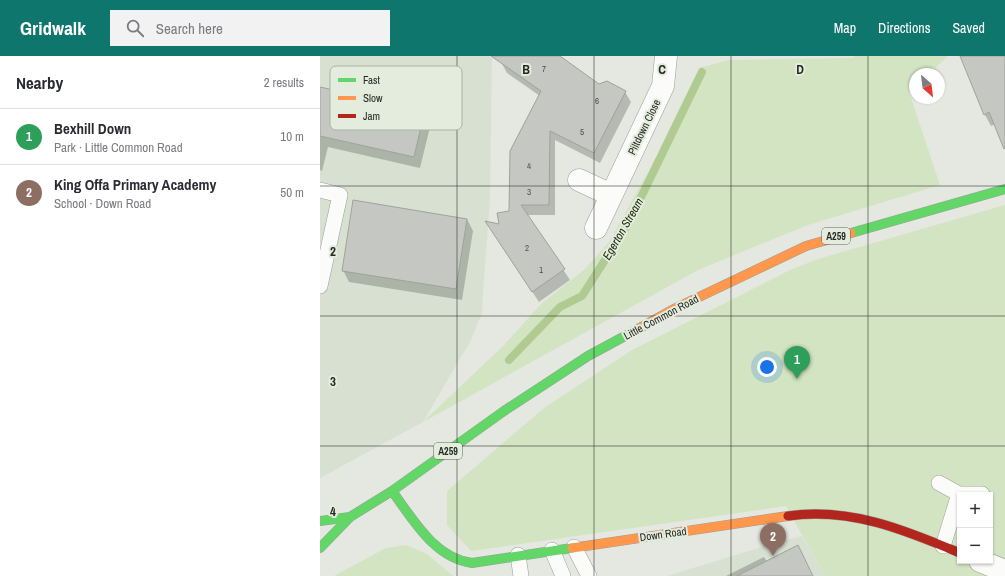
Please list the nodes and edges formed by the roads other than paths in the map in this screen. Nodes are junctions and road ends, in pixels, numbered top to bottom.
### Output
1 (666, 56) edge
2 (579, 180) dead end
3 (1005, 189) edge
4 (320, 190) edge
5 (611, 195) junction
6 (596, 228) dead end
7 (320, 286) edge
8 (939, 483) dead end
9 (392, 490) junction
10 (957, 493) edge
11 (957, 500) edge
12 (350, 517) junction
13 (320, 521) edge
14 (943, 546) junction
15 (574, 547) junction
16 (320, 548) edge
17 (552, 550) junction
18 (957, 552) edge
19 (518, 555) junction
20 (988, 564) edge
21 (1005, 571) edge
22 (521, 576) edge
23 (563, 576) edge
24 (589, 576) edge

1 - 5 street, Piltdown Close
2 - 5 street
3 - 9 main road, Little Common Road / A259
4 - 7 lane
5 - 6 street, Piltdown Close
8 - 10 lane
9 - 12 main road, Little Common Road / A259
9 - 19 main road, Down Road
11 - 14 lane
12 - 13 main road, Little Common Road / A259
12 - 16 main road, Little Common Road / A259
14 - 15 main road, Down Road
14 - 18 main road, Down Road
15 - 17 main road, Down Road
15 - 24 lane
17 - 19 main road, Down Road
17 - 23 lane
19 - 22 lane
20 - 21 street

